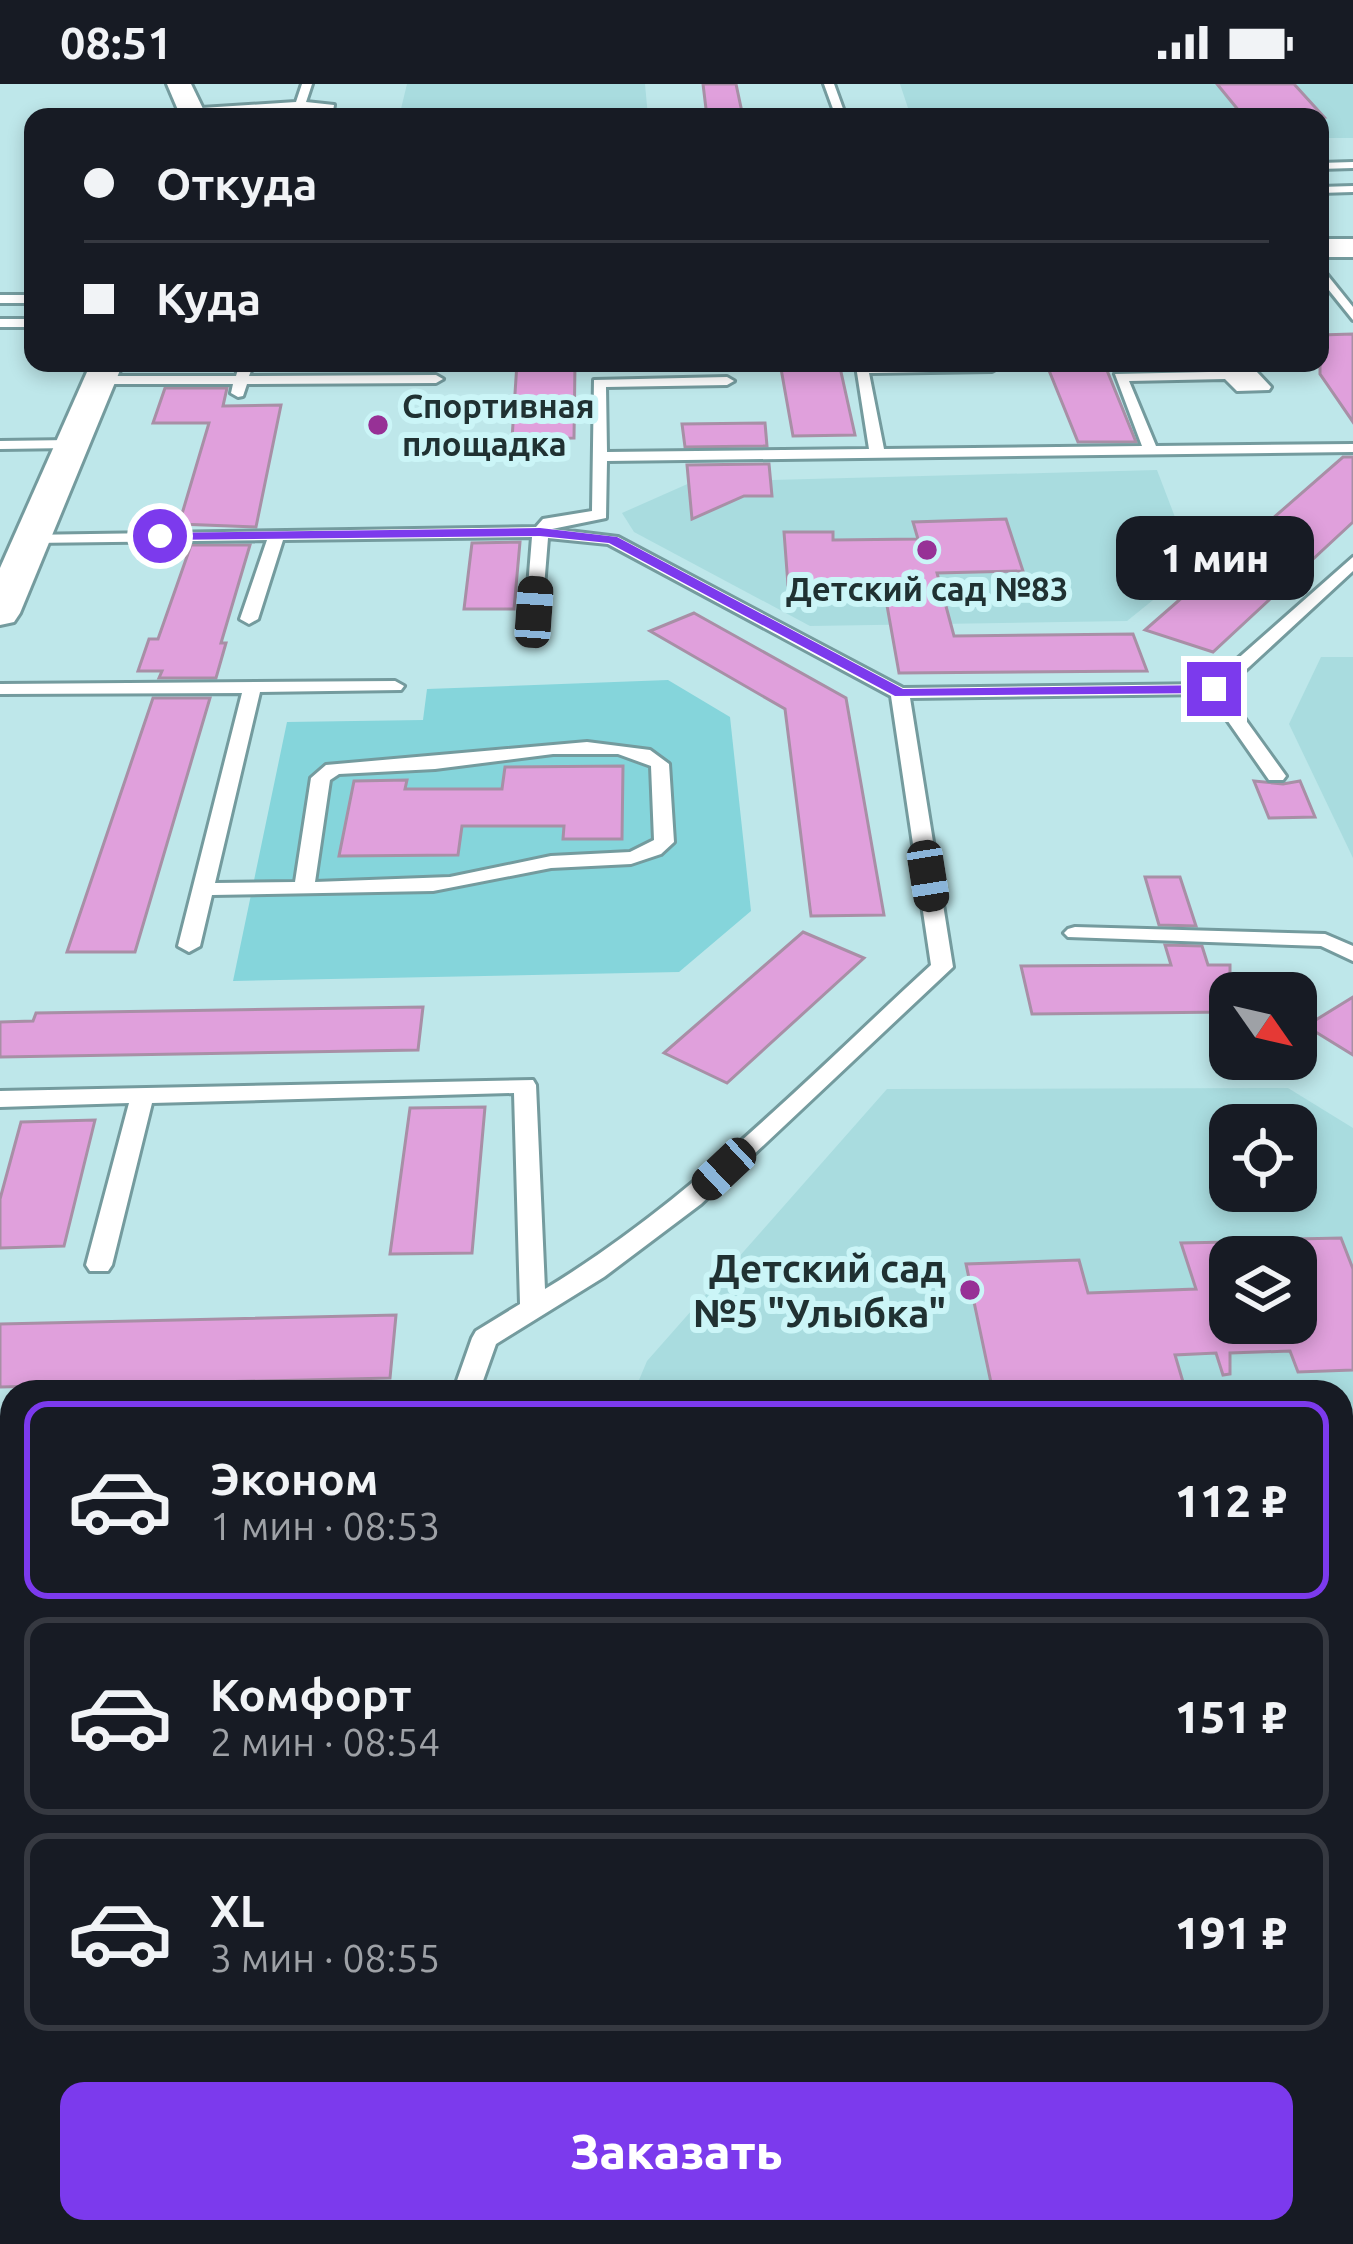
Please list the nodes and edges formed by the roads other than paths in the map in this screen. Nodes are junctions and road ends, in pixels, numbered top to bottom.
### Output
1 (307, 84) edge
2 (300, 105) junction
3 (260, 108) edge
4 (330, 108) edge
5 (1329, 281) edge
6 (1350, 308) edge
7 (104, 372) edge
8 (112, 372) edge
9 (244, 372) edge
10 (298, 372) edge
11 (600, 372) edge
12 (862, 372) edge
13 (1118, 372) edge
14 (1162, 372) edge
15 (1230, 375) dead end
16 (296, 380) junction
17 (436, 380) dead end
18 (727, 380) dead end
19 (599, 383) junction
20 (239, 388) junction
21 (71, 444) junction
22 (0, 445) edge
23 (1353, 448) edge
24 (1150, 451) junction
25 (877, 454) junction
26 (600, 457) junction
27 (540, 532) junction
28 (276, 536) junction
29 (31, 538) junction
30 (1353, 562) edge
31 (534, 612) dead end
32 (0, 613) edge
33 (249, 619) dead end
34 (394, 686) dead end
35 (252, 687) junction
36 (0, 689) edge
37 (1214, 689) junction
38 (900, 693) junction
39 (1276, 776) dead end
40 (304, 887) junction
41 (203, 890) junction
42 (1075, 933) dead end
43 (189, 946) dead end
44 (1353, 956) edge
45 (142, 1094) junction
46 (0, 1100) edge
47 (99, 1265) dead end
48 (533, 1305) junction
49 (470, 1380) edge

1 - 2 lane
2 - 3 lane
2 - 4 lane
5 - 6 lane
7 - 21 street
8 - 20 lane
9 - 20 lane
10 - 16 lane
11 - 19 lane
12 - 25 lane
13 - 24 lane
14 - 15 lane
16 - 17 lane
16 - 20 lane
18 - 19 lane
19 - 26 lane
21 - 22 lane
21 - 29 street
23 - 24 lane
24 - 25 lane
25 - 26 lane
26 - 27 lane
27 - 28 lane
27 - 31 lane
27 - 38 lane
28 - 29 lane
28 - 33 lane
29 - 32 street
30 - 37 lane
34 - 35 lane
35 - 36 lane
35 - 41 lane
37 - 38 lane
37 - 39 lane
38 - 48 lane
40 - 40 lane
40 - 41 lane
41 - 43 lane
42 - 44 lane
45 - 46 lane
45 - 47 lane
45 - 48 lane
48 - 49 lane

